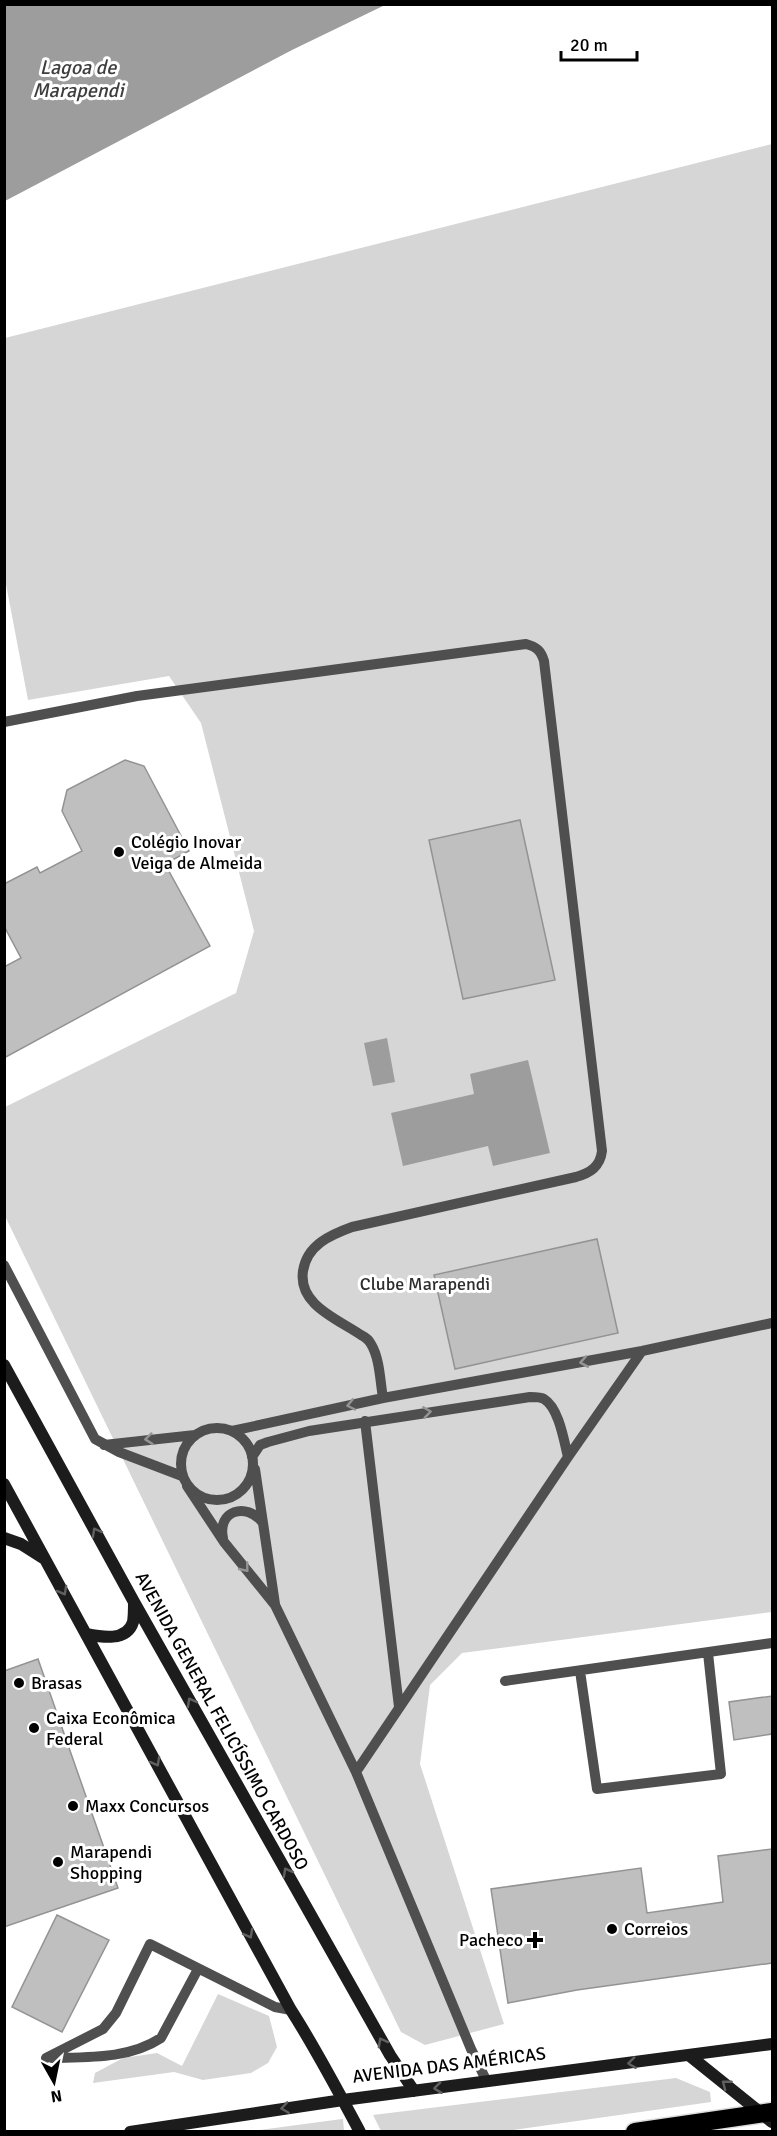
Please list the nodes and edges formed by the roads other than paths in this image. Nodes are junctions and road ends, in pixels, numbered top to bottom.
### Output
1 (4, 722) edge
2 (4, 1265) edge
3 (772, 1323) edge
4 (642, 1351) junction
5 (4, 1365) edge
6 (384, 1398) junction
7 (366, 1421) junction
8 (232, 1431) junction
9 (195, 1435) junction
10 (104, 1445) junction
11 (568, 1456) junction
12 (253, 1459) junction
13 (185, 1481) junction
14 (4, 1485) edge
15 (263, 1524) junction
16 (4, 1538) edge
17 (224, 1542) junction
18 (46, 1561) junction
19 (134, 1602) junction
20 (275, 1605) junction
21 (86, 1634) junction
22 (772, 1643) edge
23 (708, 1653) junction
24 (580, 1671) junction
25 (505, 1681) dead end
26 (399, 1707) junction
27 (356, 1772) junction
28 (198, 1969) junction
29 (291, 2010) junction
30 (772, 2044) edge
31 (690, 2056) junction
32 (487, 2082) junction
33 (414, 2091) junction
34 (343, 2100) junction
35 (769, 2116) edge
36 (130, 2132) edge
37 (360, 2132) edge
38 (636, 2132) edge

1 - 6 lane
2 - 10 lane
3 - 4 lane
4 -> 6 lane
4 - 11 lane
19 -> 5 street, AVENIDA GENERAL FELICÍSSIMO CARDOSO
6 -> 8 lane
7 -> 11 lane
7 - 12 lane
7 - 26 lane
8 - 9 lane
8 - 12 lane
9 -> 10 lane
9 - 13 lane
10 - 13 lane
11 - 26 lane
12 - 13 lane
12 - 15 lane
13 - 17 lane
14 - 18 street
15 - 17 lane
15 - 20 lane
16 - 18 street
17 -> 20 lane
18 -> 21 street
19 - 21 street
33 -> 19 street, AVENIDA GENERAL FELICÍSSIMO CARDOSO
20 - 27 lane
21 -> 29 street
22 - 23 lane
23 - 24 lane
23 - 24 lane
24 - 25 lane
26 - 27 lane
27 - 32 lane
28 - 28 lane
28 - 29 lane
29 - 34 street
30 - 31 street, AVENIDA DAS AMÉRICAS
31 -> 32 street, AVENIDA DAS AMÉRICAS
35 -> 31 street
32 -> 33 street, AVENIDA DAS AMÉRICAS
33 - 34 street, AVENIDA DAS AMÉRICAS
34 -> 36 street, AVENIDA DAS AMÉRICAS
34 - 37 street
35 - 38 highway

